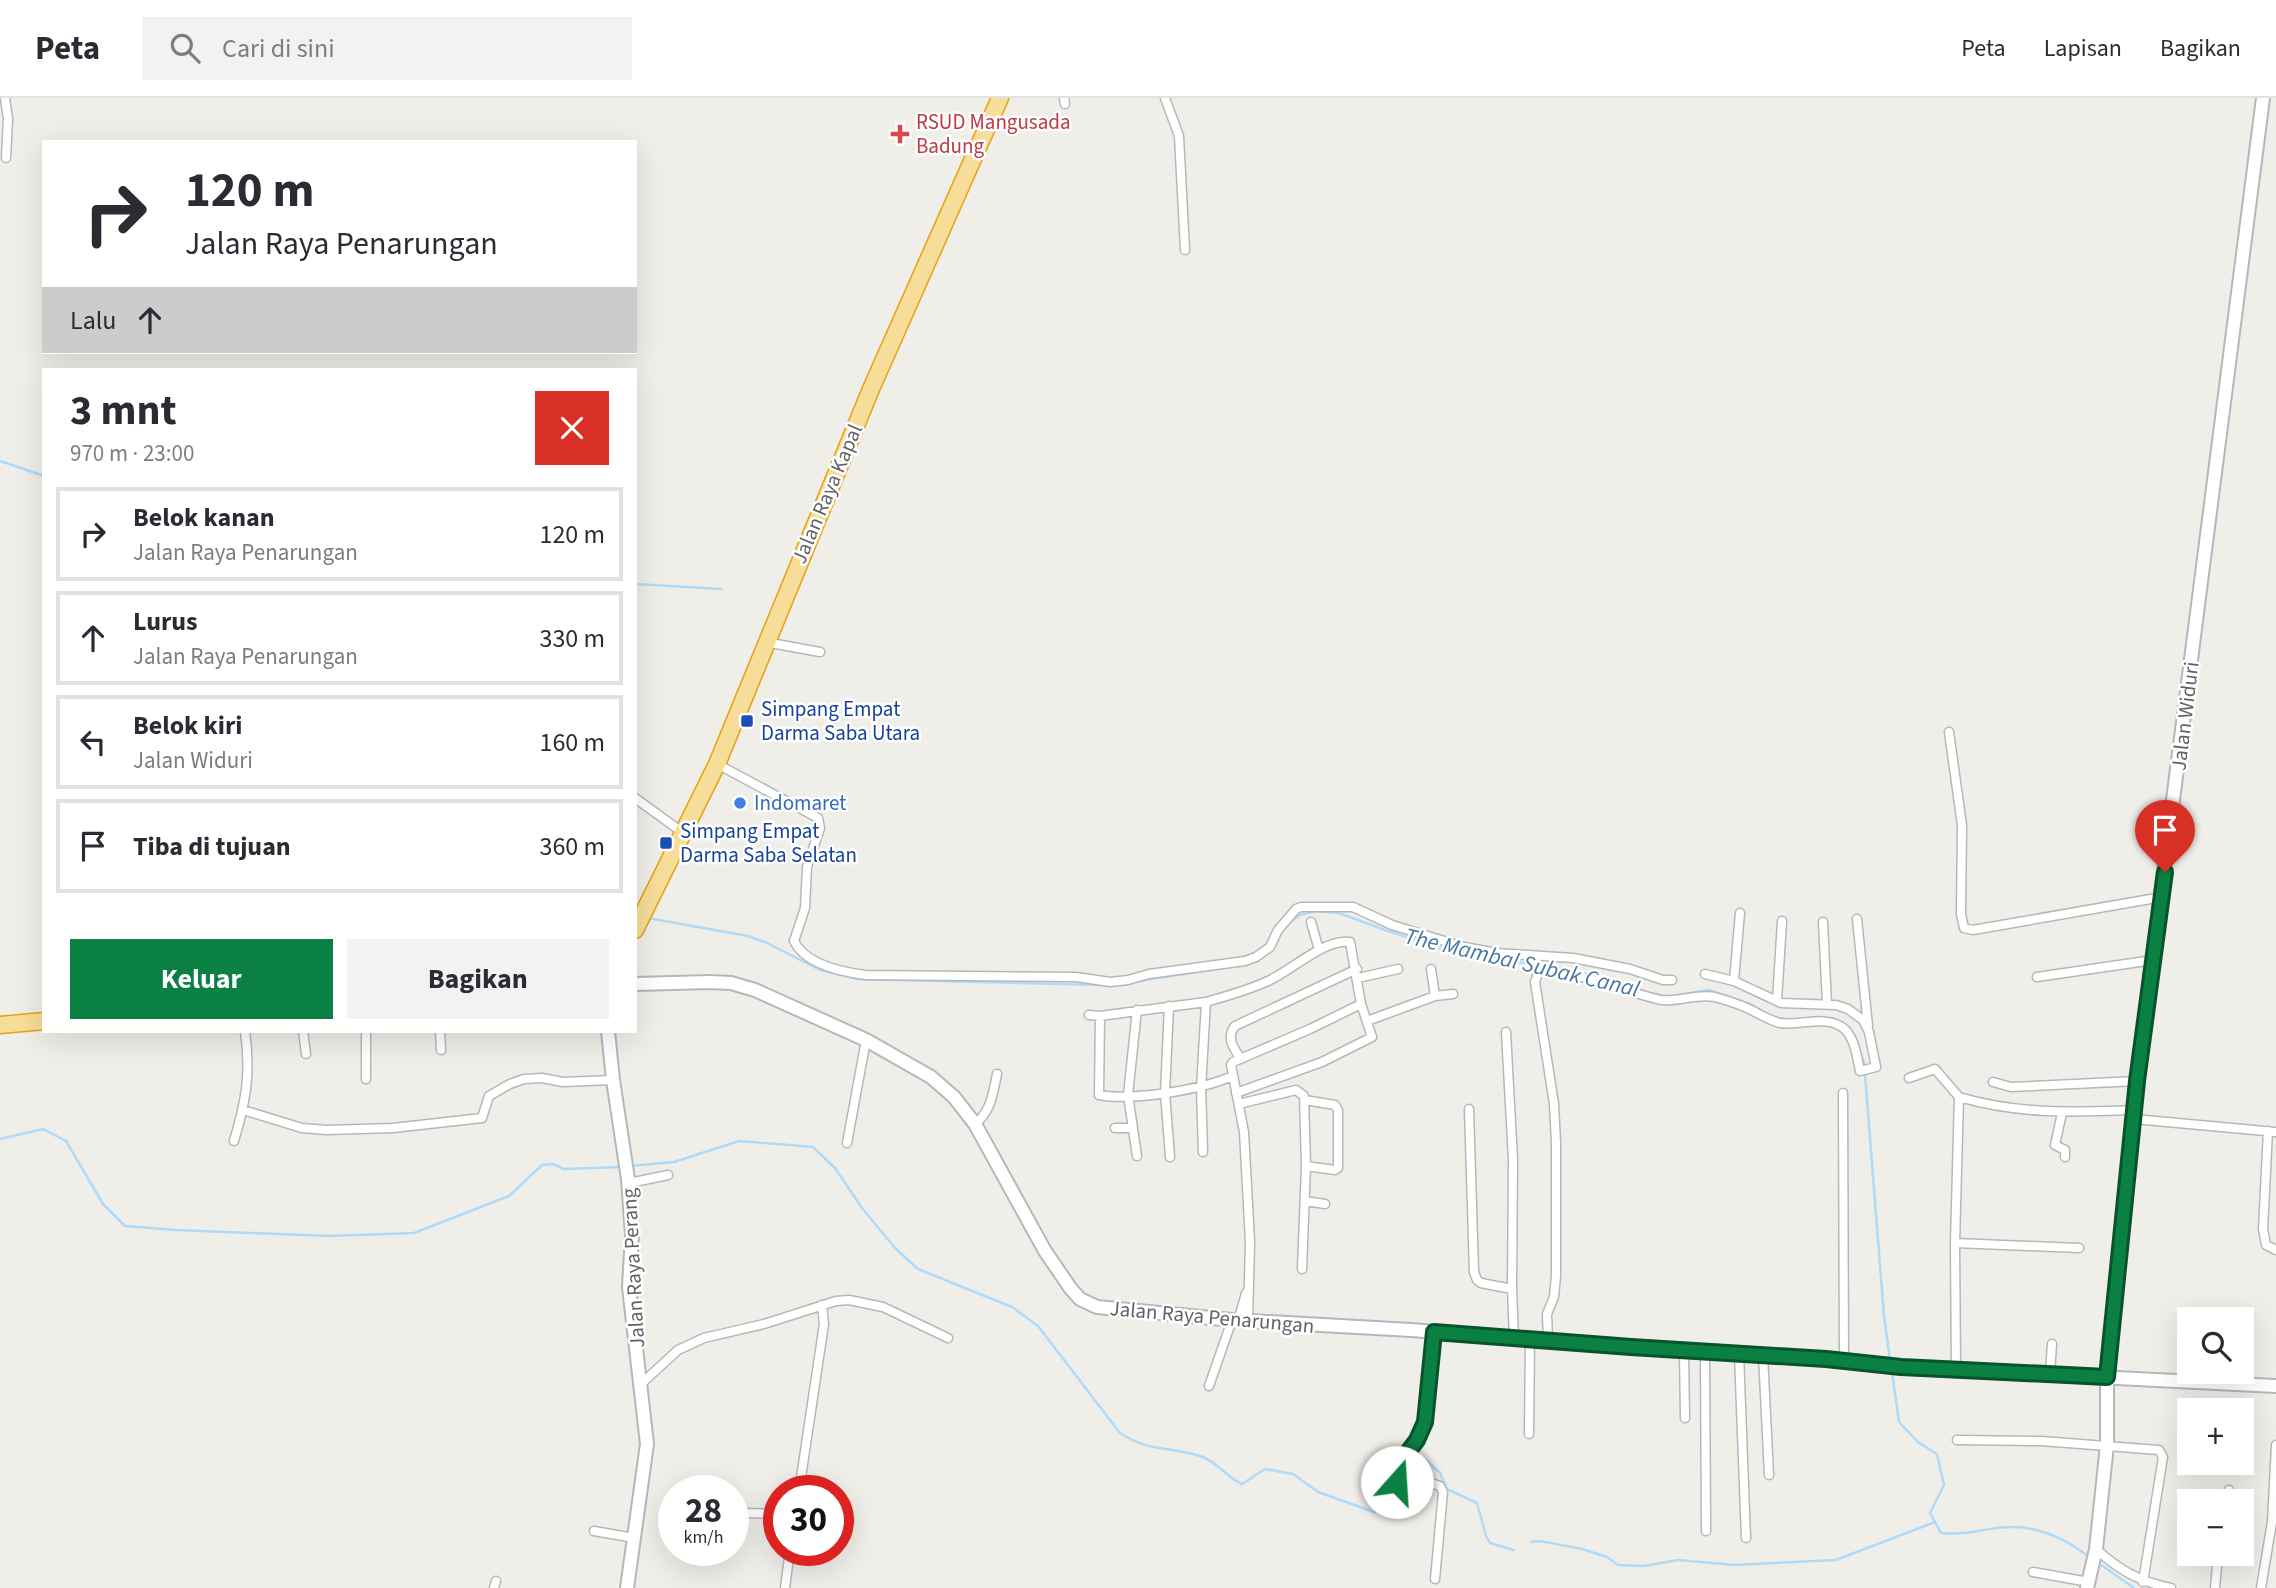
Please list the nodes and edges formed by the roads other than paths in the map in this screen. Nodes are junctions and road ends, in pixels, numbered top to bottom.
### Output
1 (5, 98) edge
2 (1000, 98) edge
3 (1165, 98) edge
4 (2263, 98) edge
5 (6, 158) dead end
6 (1185, 250) dead end
7 (765, 642) junction
8 (820, 652) dead end
9 (1949, 732) dead end
10 (717, 764) junction
11 (637, 799) edge
12 (682, 832) junction
13 (2162, 897) junction
14 (1740, 913) dead end
15 (1857, 919) dead end
16 (1782, 921) dead end
17 (1311, 922) dead end
18 (1823, 922) dead end
19 (637, 926) edge
20 (1319, 950) junction
21 (2153, 960) junction
22 (1601, 964) junction
23 (1431, 969) dead end
24 (1398, 970) dead end
25 (1357, 974) junction
26 (1705, 974) dead end
27 (2037, 977) dead end
28 (1672, 980) dead end
29 (1734, 981) junction
30 (1597, 982) junction
31 (637, 984) edge
32 (1454, 994) dead end
33 (1435, 996) junction
34 (1777, 1001) junction
35 (1206, 1002) junction
36 (1361, 1004) junction
37 (1826, 1004) junction
38 (1169, 1006) junction
39 (1137, 1010) junction
40 (1089, 1015) dead end
41 (1100, 1016) junction
42 (42, 1021) edge
43 (1367, 1021) junction
44 (0, 1025) edge
45 (1506, 1032) dead end
46 (1869, 1032) junction
47 (246, 1033) edge
48 (303, 1033) edge
49 (366, 1033) edge
50 (440, 1033) edge
51 (608, 1033) edge
52 (866, 1040) junction
53 (441, 1050) dead end
54 (306, 1054) dead end
55 (1241, 1059) junction
56 (997, 1074) dead end
57 (1232, 1076) junction
58 (1909, 1078) dead end
59 (366, 1079) dead end
60 (613, 1080) junction
61 (2137, 1081) junction
62 (1993, 1082) dead end
63 (1201, 1088) junction
64 (1165, 1093) junction
65 (1236, 1093) junction
66 (1843, 1093) dead end
67 (1128, 1095) junction
68 (1959, 1097) junction
69 (1305, 1100) junction
70 (1238, 1104) junction
71 (1469, 1109) dead end
72 (243, 1110) junction
73 (2062, 1113) junction
74 (2135, 1115) junction
75 (975, 1124) junction
76 (1115, 1128) dead end
77 (1133, 1128) junction
78 (2272, 1132) edge
79 (234, 1141) dead end
80 (847, 1143) dead end
81 (1203, 1152) dead end
82 (1137, 1156) dead end
83 (1170, 1157) dead end
84 (2066, 1157) dead end
85 (1306, 1166) junction
86 (668, 1175) dead end
87 (628, 1181) junction
88 (1306, 1201) junction
89 (1325, 1204) dead end
90 (1955, 1243) junction
91 (2079, 1248) dead end
92 (2276, 1250) edge
93 (1302, 1269) dead end
94 (1512, 1289) junction
95 (822, 1305) junction
96 (1239, 1321) junction
97 (1434, 1332) junction
98 (948, 1338) dead end
99 (1514, 1338) junction
100 (1530, 1339) junction
101 (1548, 1341) junction
102 (2052, 1344) dead end
103 (1684, 1350) junction
104 (1705, 1351) junction
105 (1739, 1354) junction
106 (1763, 1355) junction
107 (1844, 1361) junction
108 (1956, 1369) junction
109 (2050, 1374) junction
110 (2107, 1377) junction
111 (641, 1384) junction
112 (2276, 1385) edge
113 (1209, 1386) dead end
114 (1685, 1418) dead end
115 (1529, 1434) dead end
116 (1957, 1440) dead end
117 (2276, 1445) edge
118 (2107, 1446) junction
119 (801, 1475) edge
120 (1769, 1475) dead end
121 (594, 1531) dead end
122 (1706, 1531) dead end
123 (634, 1538) junction
124 (1746, 1538) dead end
125 (2096, 1551) junction
126 (788, 1566) edge
127 (2217, 1566) edge
128 (2033, 1572) dead end
129 (1435, 1579) dead end
130 (2089, 1580) edge
131 (2143, 1582) junction
132 (626, 1588) edge
133 (785, 1588) edge
134 (2171, 1588) edge
135 (2215, 1588) edge
136 (2262, 1588) edge

1 - 5 street
2 - 7 highway, Jalan Raya Kapal
3 - 6 street
4 - 13 main road, Jalan Widuri
7 - 8 street
7 - 10 highway, Jalan Raya Kapal
9 - 13 street
10 - 12 highway, Jalan Raya Kapal
10 - 22 street
11 - 12 street
12 - 19 highway, Jalan Raya Kapal
13 - 21 main road, Jalan Widuri
14 - 29 street
15 - 46 street
16 - 34 street
17 - 20 street
18 - 37 street
20 - 25 street
20 - 35 street
21 - 27 street
21 - 61 main road, Jalan Widuri
22 - 28 street
22 - 30 street
23 - 33 street
24 - 25 street
25 - 36 street
25 - 55 street
26 - 29 street
29 - 34 street
30 - 46 street
30 - 101 street
31 - 52 main road, Jalan Raya Penarungan
32 - 33 street
33 - 43 street
34 - 37 street
35 - 38 street
35 - 63 street
36 - 43 street
36 - 55 street
37 - 46 street
38 - 39 street
38 - 64 street
39 - 41 street
39 - 67 street
40 - 41 street
41 - 67 street
42 - 44 highway
43 - 65 street
45 - 94 street
47 - 72 street
48 - 54 street
49 - 59 street
50 - 53 street
51 - 60 main road, Jalan Raya Perang
52 - 75 main road, Jalan Raya Penarungan
52 - 80 street
55 - 57 street
56 - 75 street
57 - 63 street
57 - 65 street
58 - 68 street
60 - 72 street
60 - 87 main road, Jalan Raya Perang
61 - 62 street
61 - 74 main road, Jalan Widuri
63 - 64 street
63 - 81 street
64 - 67 street
64 - 83 street
65 - 70 street
66 - 107 street
67 - 77 street
68 - 73 street
68 - 90 street
69 - 70 street
69 - 85 street
69 - 85 street
70 - 96 street
71 - 94 street
72 - 79 street
73 - 74 street
73 - 84 street
74 - 78 street
74 - 110 main road, Jalan Widuri
75 - 96 main road, Jalan Raya Penarungan
76 - 77 street
77 - 82 street
78 - 92 street
85 - 88 street
86 - 87 street
87 - 111 main road, Jalan Raya Perang
88 - 89 street
88 - 93 street
90 - 91 street
90 - 108 street
94 - 99 street
95 - 98 street
95 - 111 street
95 - 119 street
96 - 97 main road, Jalan Raya Penarungan
96 - 113 street
97 - 99 main road, Jalan Raya Penarungan
97 - 129 street
99 - 100 main road, Jalan Raya Penarungan
100 - 101 main road, Jalan Raya Penarungan
100 - 115 street
101 - 103 main road, Jalan Raya Penarungan
102 - 109 street
103 - 104 main road, Jalan Raya Penarungan
103 - 114 street
104 - 105 main road, Jalan Raya Penarungan
104 - 122 street
105 - 106 main road, Jalan Raya Penarungan
105 - 124 street
106 - 107 main road, Jalan Raya Penarungan
106 - 120 street
107 - 108 main road, Jalan Raya Penarungan
108 - 109 main road, Jalan Raya Penarungan
109 - 110 main road, Jalan Raya Penarungan
110 - 112 main road, Jalan Raya Penarungan
110 - 118 main road, Jalan Widuri
111 - 123 main road, Jalan Raya Perang
116 - 118 street
117 - 136 street
118 - 125 main road, Jalan Widuri
118 - 131 street
121 - 123 street
123 - 132 main road, Jalan Raya Perang
125 - 130 main road, Jalan Widuri
125 - 131 street
126 - 133 street
127 - 135 street
128 - 130 street
131 - 134 street

